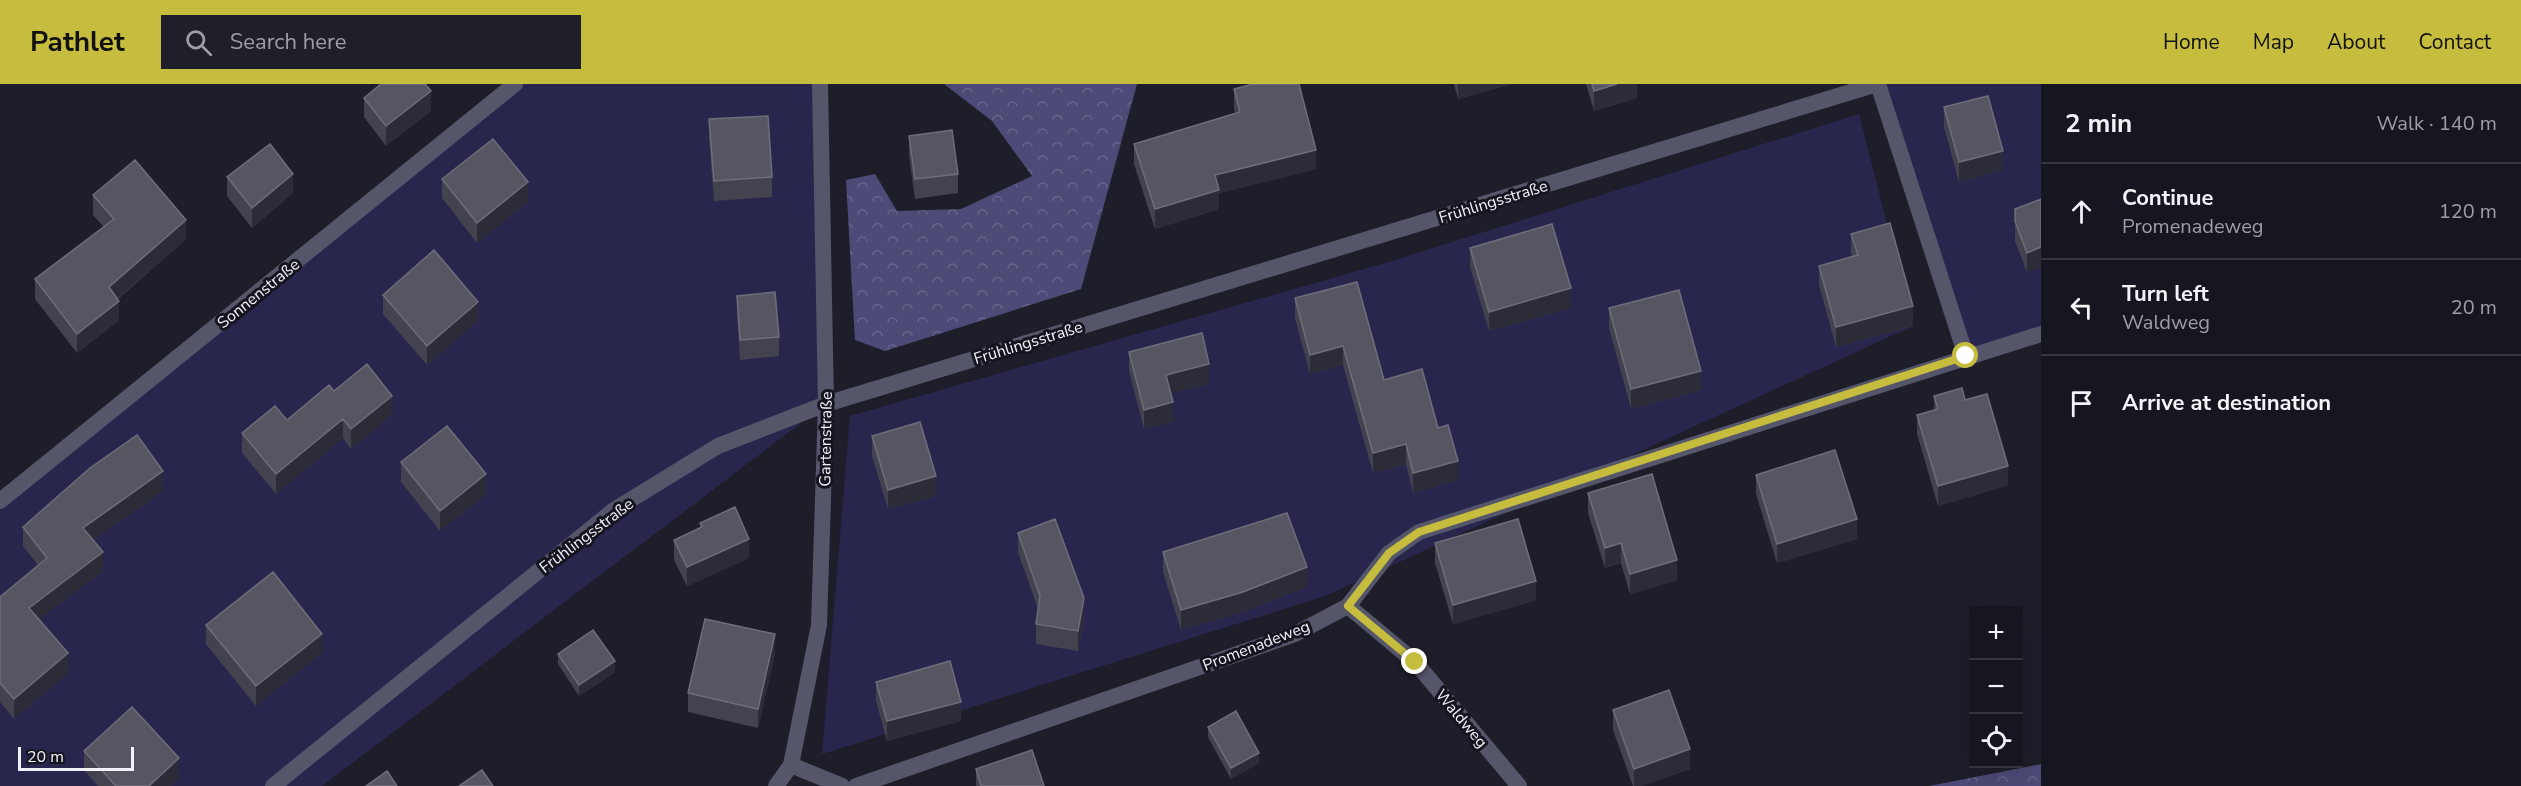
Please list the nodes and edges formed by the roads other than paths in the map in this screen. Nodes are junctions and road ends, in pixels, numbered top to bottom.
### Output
1 (515, 84) edge
2 (820, 84) edge
3 (1877, 84) edge
4 (2041, 334) edge
5 (1966, 356) junction
6 (826, 404) junction
7 (0, 501) edge
8 (1348, 606) junction
9 (791, 765) junction
10 (273, 786) edge
11 (776, 786) edge
12 (842, 786) edge
13 (856, 786) edge
14 (1519, 786) edge

1 - 7 street, Sonnenstraße
2 - 6 street, Gartenstraße
3 - 5 street
3 - 6 street, Frühlingsstraße
4 - 5 street, Promenadeweg
5 - 8 street, Promenadeweg
6 - 9 street, Gartenstraße
6 - 10 street, Frühlingsstraße
8 - 13 street, Promenadeweg
8 - 14 street, Waldweg
9 - 11 street, Gartenstraße
9 - 12 street

